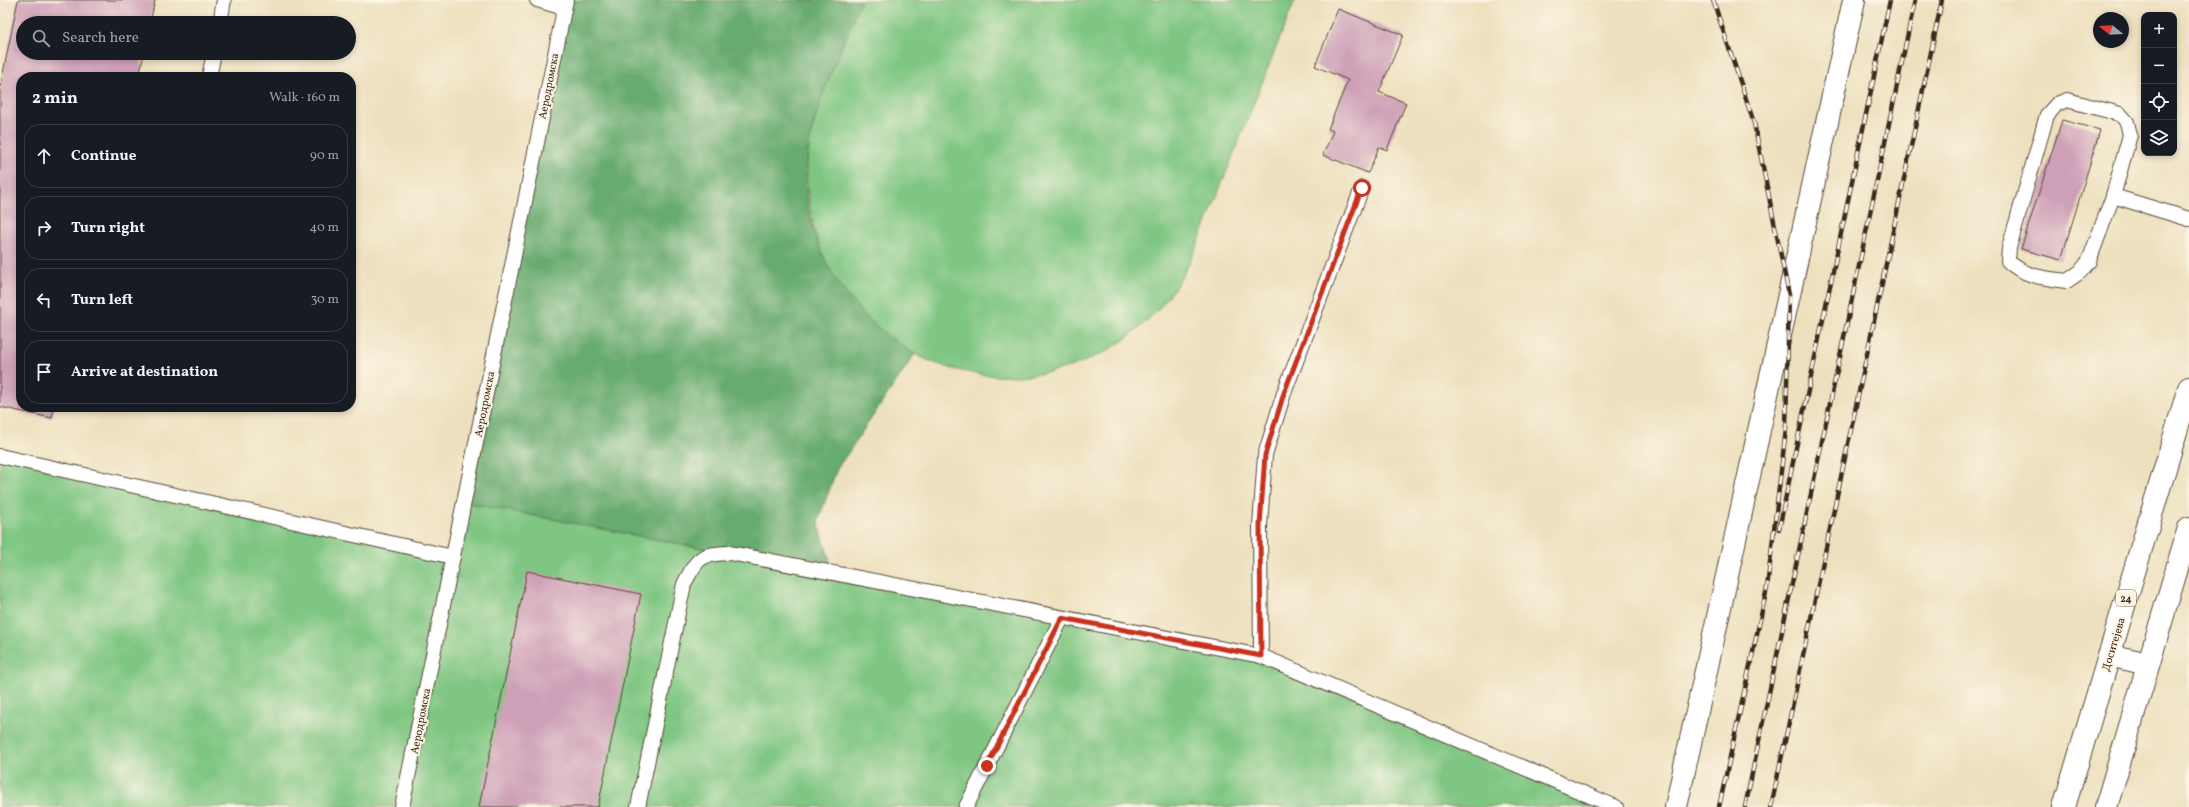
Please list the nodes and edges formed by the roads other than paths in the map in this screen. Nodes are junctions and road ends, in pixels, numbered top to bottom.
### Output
1 (224, 0) edge
2 (537, 0) edge
3 (1854, 0) edge
4 (565, 4) edge
5 (221, 16) edge
6 (213, 60) edge
7 (210, 72) edge
8 (1362, 188) dead end
9 (2113, 196) junction
10 (2189, 218) edge
11 (2189, 388) edge
12 (0, 456) edge
13 (2189, 528) edge
14 (453, 557) junction
15 (1062, 618) junction
16 (2109, 655) junction
17 (1261, 656) junction
18 (2148, 664) junction
19 (402, 807) edge
20 (638, 807) edge
21 (966, 807) edge
22 (1616, 807) edge
23 (1676, 807) edge
24 (2064, 807) edge
25 (2106, 807) edge

1 - 5 lane
2 - 4 lane
3 - 23 street
4 - 14 lane, Аеродромска
6 - 7 lane
8 - 17 lane
9 - 9 lane
9 - 10 lane
11 - 16 street, Доситејева / 24
12 - 14 lane
13 - 18 street
14 - 19 lane, Аеродромска
15 - 17 lane
15 - 20 lane
15 - 21 lane
16 - 18 street
16 - 24 street, Доситејева / 24
17 - 22 lane
18 - 25 street

